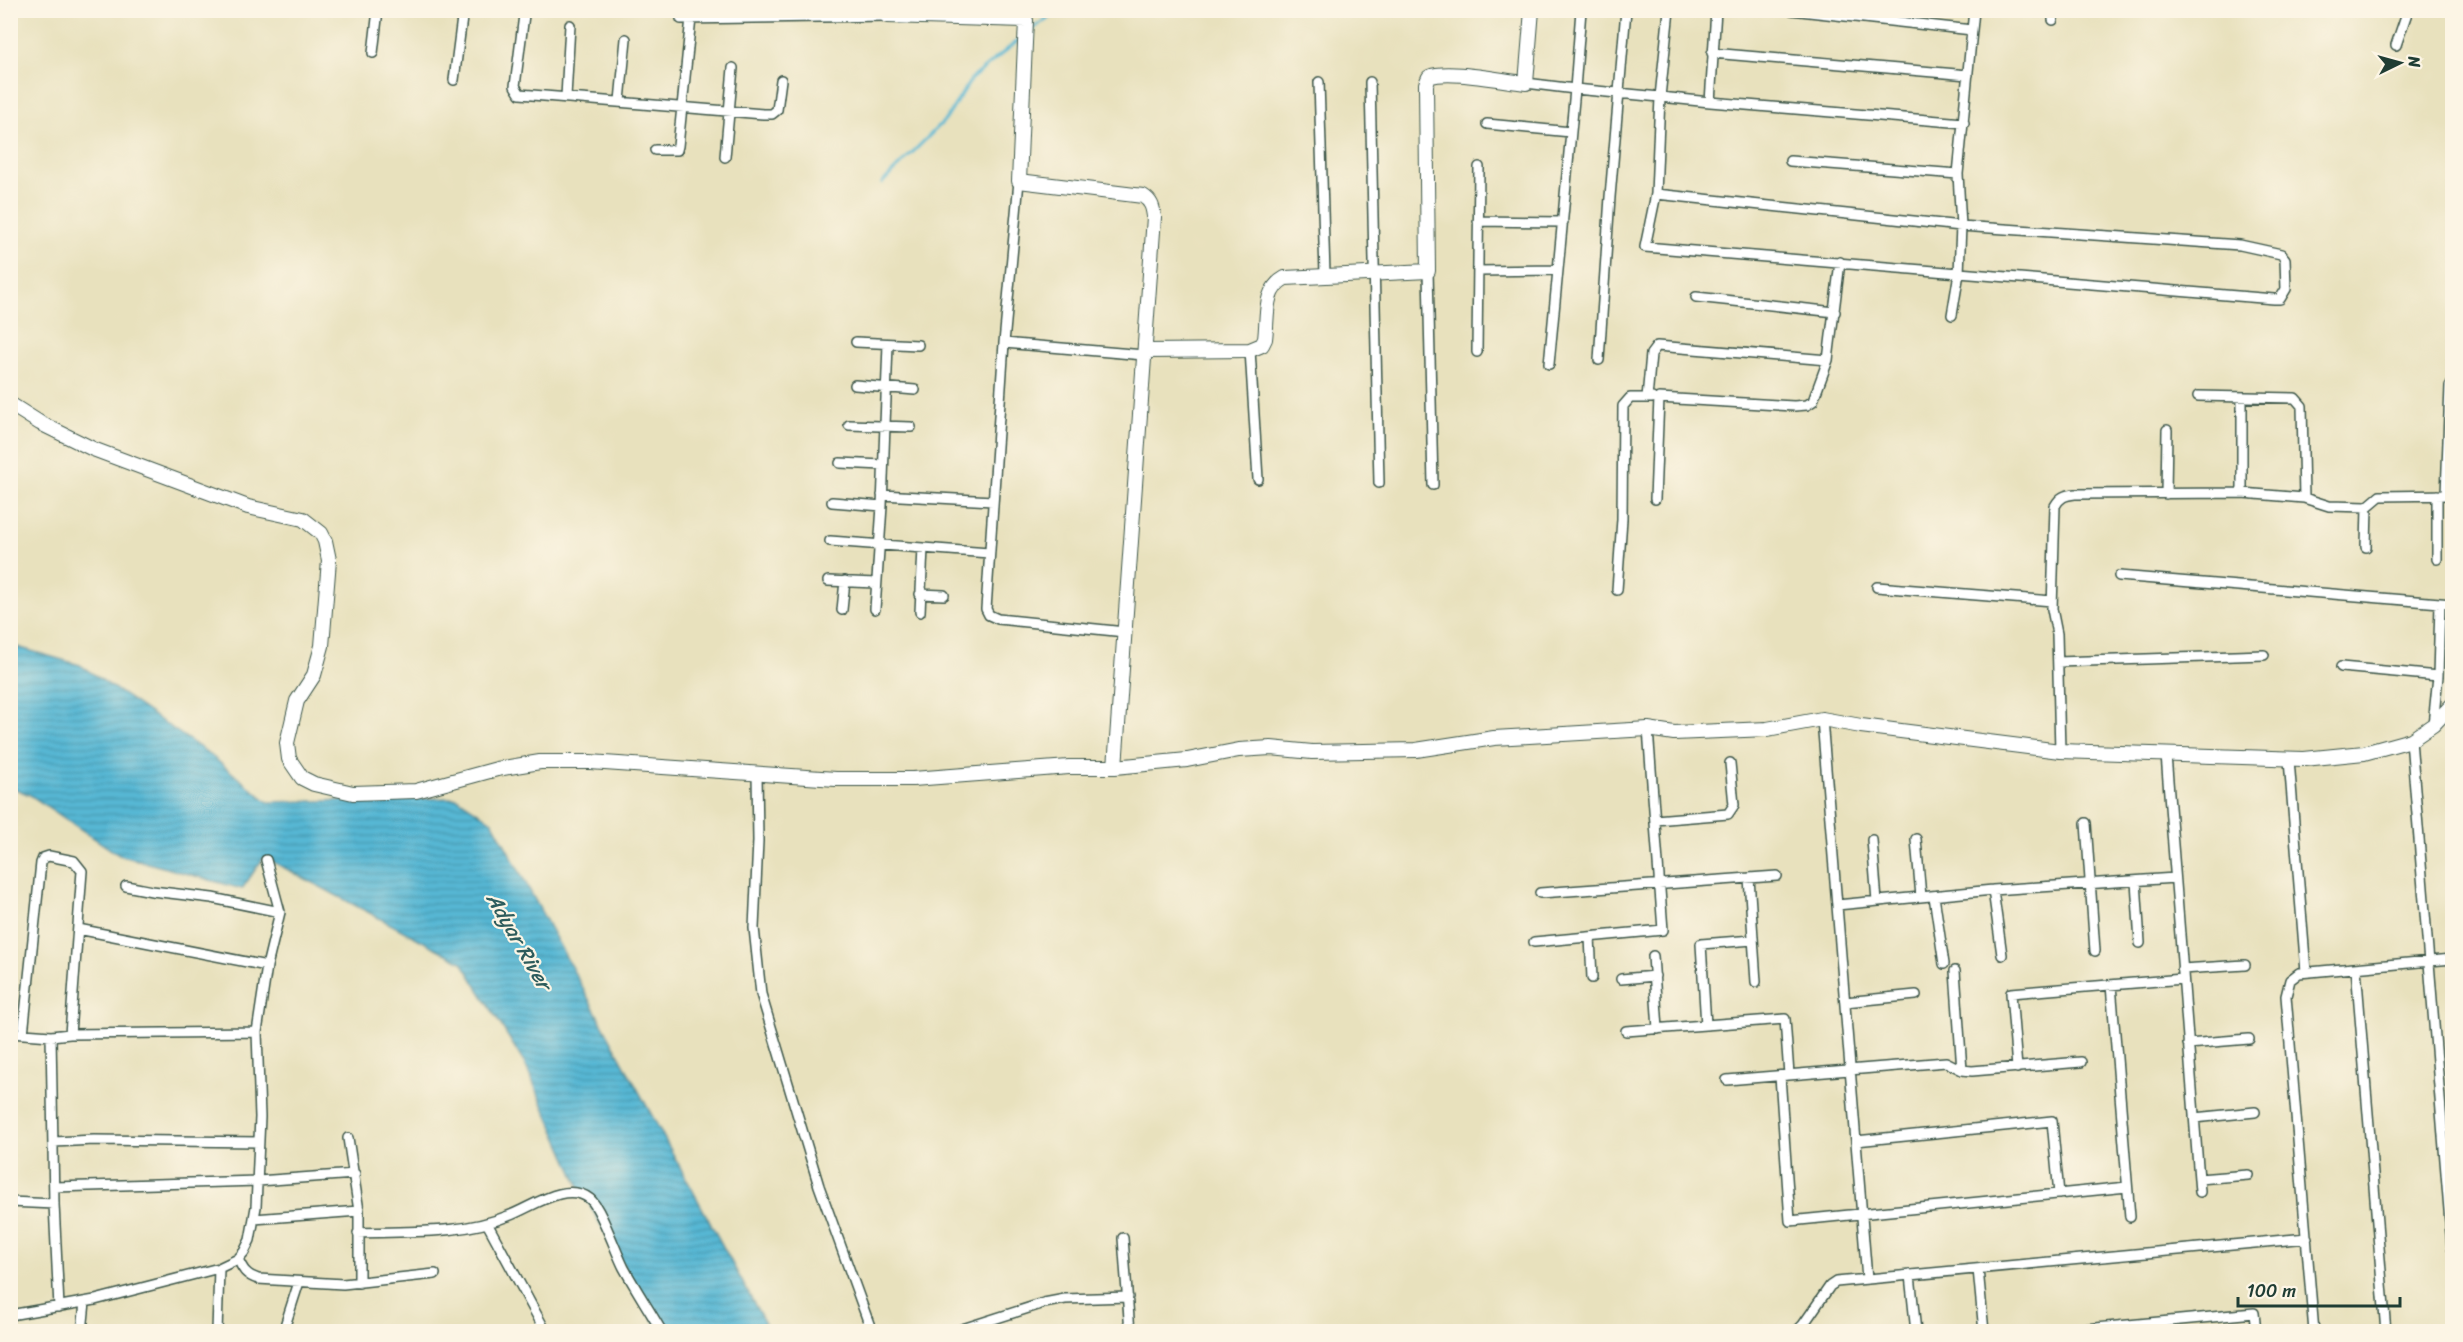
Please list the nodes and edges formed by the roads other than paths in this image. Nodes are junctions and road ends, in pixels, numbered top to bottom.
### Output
1 (378, 10) edge
2 (463, 10) edge
3 (523, 10) edge
4 (1532, 10) edge
5 (1581, 10) edge
6 (1626, 10) edge
7 (1670, 10) edge
8 (1716, 10) edge
9 (1791, 10) edge
10 (1974, 10) edge
11 (2408, 10) edge
12 (887, 13) edge
13 (1026, 15) edge
14 (570, 25) dead end
15 (1972, 30) junction
16 (626, 39) dead end
17 (2396, 45) dead end
18 (373, 53) dead end
19 (1712, 53) junction
20 (733, 68) dead end
21 (1968, 75) junction
22 (454, 80) dead end
23 (782, 80) dead end
24 (1319, 82) dead end
25 (1370, 82) dead end
26 (1526, 83) junction
27 (1575, 89) junction
28 (1620, 94) junction
29 (566, 97) junction
30 (1660, 97) junction
31 (620, 101) junction
32 (1710, 102) junction
33 (682, 108) junction
34 (729, 112) junction
35 (1964, 123) junction
36 (1487, 124) dead end
37 (1571, 132) junction
38 (655, 150) dead end
39 (725, 157) dead end
40 (1790, 161) dead end
41 (1479, 166) dead end
42 (1958, 174) junction
43 (1018, 181) junction
44 (1656, 194) junction
45 (1478, 220) junction
46 (1563, 222) junction
47 (1961, 226) junction
48 (1840, 262) junction
49 (1558, 270) junction
50 (1428, 271) junction
51 (1479, 271) junction
52 (1375, 273) junction
53 (1959, 273) junction
54 (1325, 274) junction
55 (1696, 297) dead end
56 (1835, 312) junction
57 (1952, 315) dead end
58 (856, 342) dead end
59 (888, 344) junction
60 (1004, 344) junction
61 (918, 345) dead end
62 (1250, 350) junction
63 (1477, 352) dead end
64 (1144, 353) junction
65 (1599, 360) dead end
66 (1828, 360) junction
67 (1549, 364) dead end
68 (855, 385) dead end
69 (2450, 386) dead end
70 (886, 388) junction
71 (915, 390) dead end
72 (2198, 396) dead end
73 (2242, 397) junction
74 (1647, 398) junction
75 (1659, 398) junction
76 (10, 404) edge
77 (849, 425) dead end
78 (885, 425) junction
79 (911, 427) dead end
80 (2167, 430) dead end
81 (840, 463) dead end
82 (883, 465) junction
83 (1258, 479) dead end
84 (1379, 483) dead end
85 (1433, 485) dead end
86 (2242, 493) junction
87 (2166, 494) junction
88 (882, 495) junction
89 (2445, 495) edge
90 (2304, 498) junction
91 (1655, 499) dead end
92 (993, 501) junction
93 (832, 502) dead end
94 (882, 506) junction
95 (2367, 507) junction
96 (830, 541) dead end
97 (879, 545) junction
98 (922, 548) junction
99 (2366, 548) dead end
100 (989, 553) junction
101 (2437, 559) dead end
102 (2119, 576) dead end
103 (828, 580) dead end
104 (845, 581) junction
105 (876, 583) junction
106 (1877, 586) dead end
107 (1617, 590) dead end
108 (920, 594) junction
109 (944, 595) dead end
110 (2052, 601) junction
111 (2440, 603) junction
112 (2452, 604) edge
113 (875, 609) dead end
114 (842, 610) dead end
115 (920, 612) dead end
116 (1125, 632) junction
117 (2264, 655) dead end
118 (2058, 662) junction
119 (2341, 667) dead end
120 (2438, 676) junction
121 (2452, 705) edge
122 (1822, 719) junction
123 (2433, 725) junction
124 (1648, 729) junction
125 (2411, 740) junction
126 (2060, 751) junction
127 (2166, 755) junction
128 (2289, 760) junction
129 (1730, 763) dead end
130 (1115, 767) junction
131 (757, 773) junction
132 (1655, 820) junction
133 (2086, 823) dead end
134 (1916, 839) dead end
135 (1872, 840) dead end
136 (266, 860) dead end
137 (1777, 876) dead end
138 (1749, 878) junction
139 (2175, 878) junction
140 (2136, 881) junction
141 (1659, 884) junction
142 (2091, 884) junction
143 (126, 886) dead end
144 (1993, 890) junction
145 (1540, 893) dead end
146 (1934, 896) junction
147 (1921, 897) junction
148 (1877, 902) junction
149 (1837, 905) junction
150 (280, 912) junction
151 (78, 929) junction
152 (1590, 937) junction
153 (1753, 940) junction
154 (1534, 942) dead end
155 (2140, 943) dead end
156 (2095, 951) dead end
157 (2002, 955) dead end
158 (1653, 956) dead end
159 (2452, 959) edge
160 (2429, 961) junction
161 (1944, 964) dead end
162 (2245, 965) dead end
163 (267, 966) junction
164 (2356, 968) junction
165 (1955, 970) dead end
166 (2306, 972) junction
167 (2183, 974) junction
168 (1655, 976) junction
169 (1592, 978) dead end
170 (1621, 979) dead end
171 (1755, 982) dead end
172 (2111, 985) junction
173 (1916, 995) dead end
174 (1845, 1002) junction
175 (1706, 1025) junction
176 (1658, 1029) junction
177 (1626, 1031) dead end
178 (257, 1032) junction
179 (10, 1033) edge
180 (23, 1034) junction
181 (70, 1034) junction
182 (51, 1036) junction
183 (2249, 1039) dead end
184 (2188, 1044) junction
185 (2081, 1062) dead end
186 (2017, 1068) junction
187 (1850, 1070) junction
188 (1962, 1070) junction
189 (1784, 1076) junction
190 (1727, 1080) dead end
191 (2255, 1112) dead end
192 (2194, 1118) junction
193 (348, 1138) dead end
194 (1856, 1141) junction
195 (54, 1142) junction
196 (259, 1142) junction
197 (355, 1174) junction
198 (2248, 1175) dead end
199 (2199, 1179) junction
200 (258, 1181) junction
201 (55, 1187) junction
202 (2127, 1187) junction
203 (2200, 1192) dead end
204 (2059, 1194) junction
205 (10, 1202) edge
206 (54, 1203) junction
207 (358, 1211) junction
208 (1862, 1214) junction
209 (2130, 1217) dead end
210 (254, 1219) junction
211 (487, 1223) junction
212 (358, 1233) junction
213 (1123, 1238) dead end
214 (2307, 1238) junction
215 (2452, 1247) edge
216 (238, 1259) junction
217 (219, 1268) junction
218 (1978, 1269) junction
219 (435, 1274) dead end
220 (1910, 1275) junction
221 (1867, 1279) junction
222 (299, 1282) junction
223 (359, 1282) junction
224 (1128, 1297) junction
225 (85, 1302) junction
226 (59, 1307) junction
227 (11, 1317) edge
228 (2087, 1330) edge
229 (1799, 1331) edge
230 (82, 1332) edge
231 (217, 1332) edge
232 (283, 1332) edge
233 (546, 1332) edge
234 (662, 1332) edge
235 (872, 1332) edge
236 (953, 1332) edge
237 (1130, 1332) edge
238 (1916, 1332) edge
239 (1984, 1332) edge
240 (2054, 1332) edge
241 (2256, 1332) edge
242 (2314, 1332) edge
243 (2386, 1332) edge

1 - 18 street
2 - 22 street
3 - 29 street
4 - 26 street
5 - 27 street
6 - 28 street
7 - 30 street
8 - 19 street
9 - 15 street
10 - 15 street
11 - 17 street
12 - 13 street
12 - 33 street
13 - 43 street
14 - 29 street
15 - 21 street
16 - 31 street
19 - 21 street
19 - 32 street
20 - 34 street
21 - 35 street
23 - 34 street
24 - 54 street
25 - 52 street
26 - 27 street
26 - 50 street
27 - 28 street
27 - 37 street
28 - 30 street
28 - 65 street
29 - 31 street
30 - 32 street
30 - 44 street
31 - 33 street
32 - 35 street
33 - 34 street
33 - 38 street
34 - 39 street
35 - 42 street
36 - 37 street
37 - 46 street
40 - 42 street
41 - 45 street
42 - 47 street
43 - 60 street
43 - 64 street
44 - 47 street
44 - 48 street
45 - 46 street
45 - 51 street
46 - 49 street
47 - 53 street
47 - 53 street
48 - 53 street
48 - 56 street
49 - 51 street
49 - 67 street
50 - 52 street
50 - 85 street
51 - 63 street
52 - 54 street
52 - 84 street
53 - 57 street
54 - 62 street
55 - 56 street
56 - 66 street
58 - 59 street
59 - 61 street
59 - 70 street
60 - 64 street
60 - 92 street
62 - 64 street
62 - 83 street
64 - 116 street
66 - 74 street
66 - 75 street
68 - 70 street
69 - 89 street
70 - 71 street
70 - 78 street
72 - 73 street
73 - 86 street
73 - 90 street
74 - 75 street
74 - 107 street
75 - 91 street
76 - 131 street
77 - 78 street
78 - 79 street
78 - 82 street
80 - 87 street
81 - 82 street
82 - 88 street
86 - 87 street
86 - 90 street
87 - 110 street
88 - 92 street
88 - 94 street
89 - 95 street
89 - 101 street
90 - 95 street
92 - 100 street
93 - 94 street
94 - 97 street
95 - 99 street
96 - 97 street
97 - 98 street
97 - 105 street
98 - 100 street
98 - 108 street
100 - 116 street
102 - 111 street
103 - 104 street
104 - 105 street
104 - 114 street
105 - 113 street
106 - 110 street
108 - 109 street
108 - 115 street
110 - 118 street
111 - 112 street
111 - 120 street
116 - 130 street
117 - 118 street
118 - 126 street
119 - 120 street
120 - 123 street
121 - 123 street
122 - 124 street
122 - 126 street
122 - 149 street
123 - 125 street
124 - 130 street
124 - 132 street
125 - 128 street
125 - 160 street
126 - 127 street
127 - 128 street
127 - 139 street
128 - 166 street
129 - 132 street
130 - 131 street
131 - 235 street
132 - 141 street
133 - 142 street
134 - 147 street
135 - 148 street
136 - 150 street
137 - 138 street
138 - 141 street
138 - 153 street
139 - 140 street
139 - 167 street
140 - 142 street
140 - 155 street
141 - 145 street
141 - 152 street
142 - 144 street
142 - 156 street
143 - 150 street
144 - 146 street
144 - 157 street
146 - 147 street
146 - 161 street
147 - 148 street
148 - 149 street
149 - 174 street
150 - 163 street
151 - 163 street
151 - 180 street
151 - 181 street
152 - 154 street
152 - 169 street
153 - 171 street
153 - 175 street
158 - 168 street
159 - 160 street
160 - 164 street
160 - 215 street
162 - 167 street
163 - 178 street
164 - 166 street
164 - 243 street
165 - 188 street
166 - 214 street
167 - 172 street
167 - 184 street
168 - 170 street
168 - 176 street
172 - 186 street
172 - 202 street
173 - 174 street
174 - 187 street
175 - 176 street
175 - 189 street
176 - 177 street
178 - 181 street
178 - 196 street
179 - 180 street
180 - 182 street
181 - 182 street
182 - 195 street
183 - 184 street
184 - 192 street
185 - 186 street
186 - 188 street
187 - 188 street
187 - 189 street
187 - 194 street
189 - 190 street
189 - 208 street
191 - 192 street
192 - 199 street
193 - 197 street
194 - 204 street
194 - 208 street
195 - 196 street
195 - 201 street
196 - 200 street
197 - 200 street
197 - 207 street
198 - 199 street
199 - 203 street
200 - 201 street
200 - 210 street
201 - 206 street
202 - 204 street
202 - 209 street
204 - 208 street
205 - 206 street
206 - 226 street
207 - 210 street
207 - 212 street
208 - 221 street
210 - 216 street
211 - 212 street
211 - 233 street
211 - 234 street
212 - 223 street
213 - 224 street
214 - 218 street
214 - 242 street
216 - 217 street
216 - 222 street
217 - 225 street
217 - 231 street
218 - 220 street
218 - 239 street
219 - 223 street
220 - 221 street
220 - 238 street
221 - 229 street
222 - 223 street
222 - 232 street
224 - 236 street
224 - 237 street
225 - 226 street
225 - 230 street
226 - 227 street
228 - 240 street
228 - 241 street

